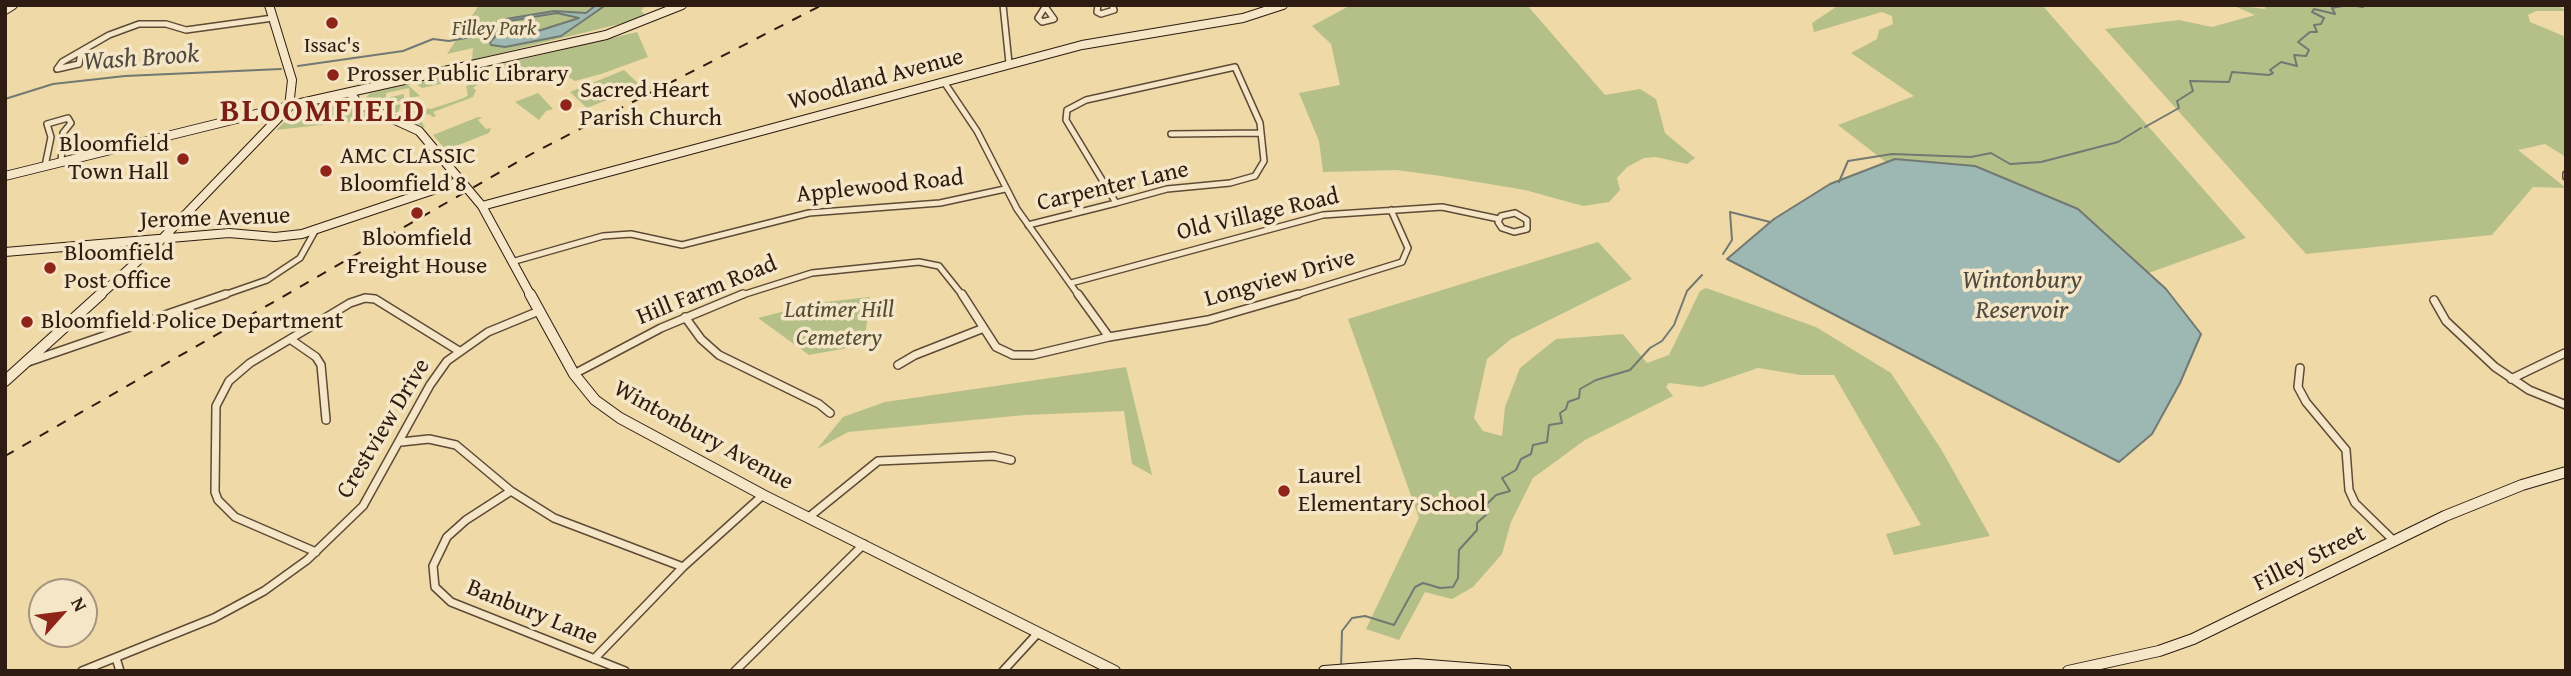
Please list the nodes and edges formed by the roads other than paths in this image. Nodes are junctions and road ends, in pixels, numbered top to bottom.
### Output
1 (13, 5) edge
2 (269, 5) edge
3 (682, 5) edge
4 (1003, 5) edge
5 (1098, 5) edge
6 (1112, 5) edge
7 (1283, 5) edge
8 (5, 10) edge
9 (273, 18) junction
10 (80, 52) junction
11 (1009, 63) junction
12 (944, 82) junction
13 (350, 93) junction
14 (289, 107) junction
15 (1261, 133) junction
16 (1171, 134) dead end
17 (61, 162) junction
18 (45, 166) junction
19 (5, 176) edge
20 (460, 181) junction
21 (1006, 188) junction
22 (1115, 203) junction
23 (482, 206) junction
24 (1391, 210) junction
25 (1499, 219) junction
26 (1028, 225) junction
27 (315, 231) junction
28 (162, 239) junction
29 (5, 252) edge
30 (515, 261) junction
31 (1071, 283) junction
32 (2434, 300) dead end
33 (539, 312) junction
34 (684, 317) junction
35 (984, 328) junction
36 (1110, 337) junction
37 (290, 339) junction
38 (459, 351) junction
39 (2565, 353) edge
40 (23, 364) junction
41 (898, 366) dead end
42 (2300, 368) dead end
43 (574, 374) junction
44 (2511, 379) junction
45 (5, 381) edge
46 (2566, 405) edge
47 (830, 413) dead end
48 (326, 420) dead end
49 (401, 442) junction
50 (1011, 460) dead end
51 (2566, 472) edge
52 (510, 491) junction
53 (763, 495) junction
54 (809, 517) junction
55 (2394, 541) junction
56 (864, 544) junction
57 (316, 552) junction
58 (683, 567) junction
59 (1037, 634) junction
60 (116, 658) junction
61 (594, 659) junction
62 (1340, 669) edge
63 (82, 671) edge
64 (120, 671) edge
65 (625, 671) edge
66 (735, 671) edge
67 (1003, 671) edge
68 (1115, 671) edge
69 (1324, 671) edge
70 (1506, 671) edge
71 (2068, 671) edge

1 - 8 street
2 - 9 street
3 - 13 street
4 - 11 street
5 - 6 street
7 - 11 street, Woodland Avenue
9 - 10 street
9 - 14 street
10 - 10 street
11 - 12 street, Woodland Avenue
12 - 21 street
12 - 23 street, Woodland Avenue
13 - 14 street
13 - 20 street, Wintonbury Avenue
14 - 17 street
14 - 28 street
15 - 16 street
15 - 22 street, Carpenter Lane
15 - 22 street, Carpenter Lane
17 - 18 street
17 - 18 street
18 - 19 street
20 - 23 street, Wintonbury Avenue
20 - 27 street, Jerome Avenue
21 - 26 street
21 - 30 street, Applewood Road
22 - 26 street, Carpenter Lane
23 - 30 street, Wintonbury Avenue
24 - 25 street, Old Village Road
24 - 31 street, Old Village Road
24 - 36 street, Longview Drive
25 - 25 street, Old Village Road
26 - 31 street
27 - 28 street, Jerome Avenue
27 - 40 street
28 - 29 street, Jerome Avenue
28 - 40 street
30 - 33 street, Wintonbury Avenue
31 - 36 street
32 - 44 street
33 - 38 street, Crestview Drive
33 - 43 street, Wintonbury Avenue
34 - 35 street, Hill Farm Road
34 - 43 street, Hill Farm Road
34 - 47 street
35 - 36 street, Hill Farm Road
35 - 41 street
37 - 38 street
37 - 48 street
37 - 57 street
38 - 49 street, Crestview Drive
39 - 44 street
40 - 45 street
42 - 55 street
43 - 53 street, Wintonbury Avenue
44 - 46 street
49 - 52 street
49 - 57 street, Crestview Drive
50 - 54 street
51 - 55 street, Filley Street
52 - 58 street
52 - 61 street, Banbury Lane
53 - 54 street, Wintonbury Avenue
53 - 58 street
54 - 56 street, Wintonbury Avenue
55 - 71 street, Filley Street
56 - 59 street, Wintonbury Avenue
56 - 66 street
57 - 60 street, Crestview Drive
58 - 61 street
59 - 67 street
59 - 68 street, Wintonbury Avenue
60 - 63 street, Crestview Drive
60 - 64 street
61 - 65 street, Banbury Lane
62 - 69 street
62 - 70 street

